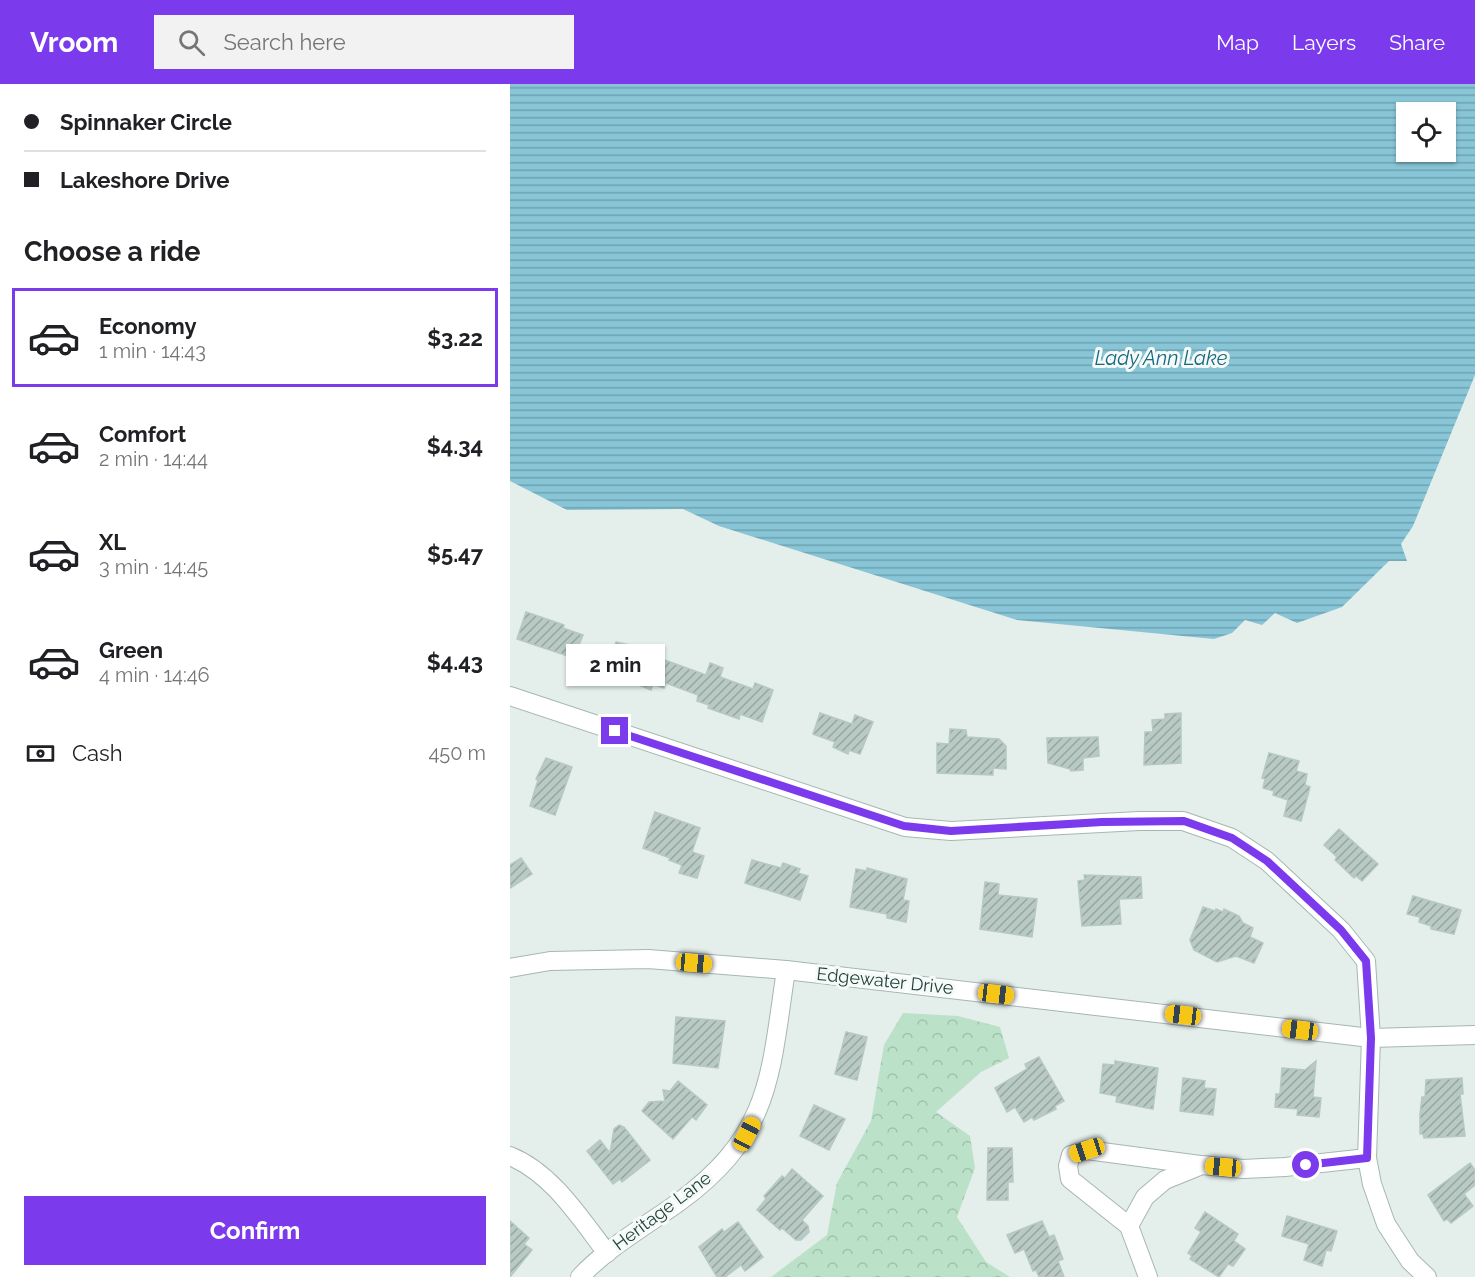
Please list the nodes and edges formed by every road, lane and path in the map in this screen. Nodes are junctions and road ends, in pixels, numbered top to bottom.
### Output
1 (510, 696) edge
2 (510, 968) edge
3 (786, 970) junction
4 (1475, 1035) edge
5 (1371, 1038) junction
6 (510, 1156) edge
7 (1367, 1158) junction
8 (1202, 1165) junction
9 (1129, 1226) junction
10 (607, 1253) junction
11 (580, 1277) edge
12 (1148, 1277) edge
13 (1427, 1277) edge

1 - 5 street
2 - 3 street, Edgewater Drive
3 - 5 street, Edgewater Drive
3 - 10 street, Heritage Lane
4 - 5 street, Edgewater Drive
5 - 7 street
6 - 10 street
7 - 8 street
7 - 13 street
8 - 9 street
8 - 9 street
9 - 12 street
10 - 11 street, Heritage Lane

